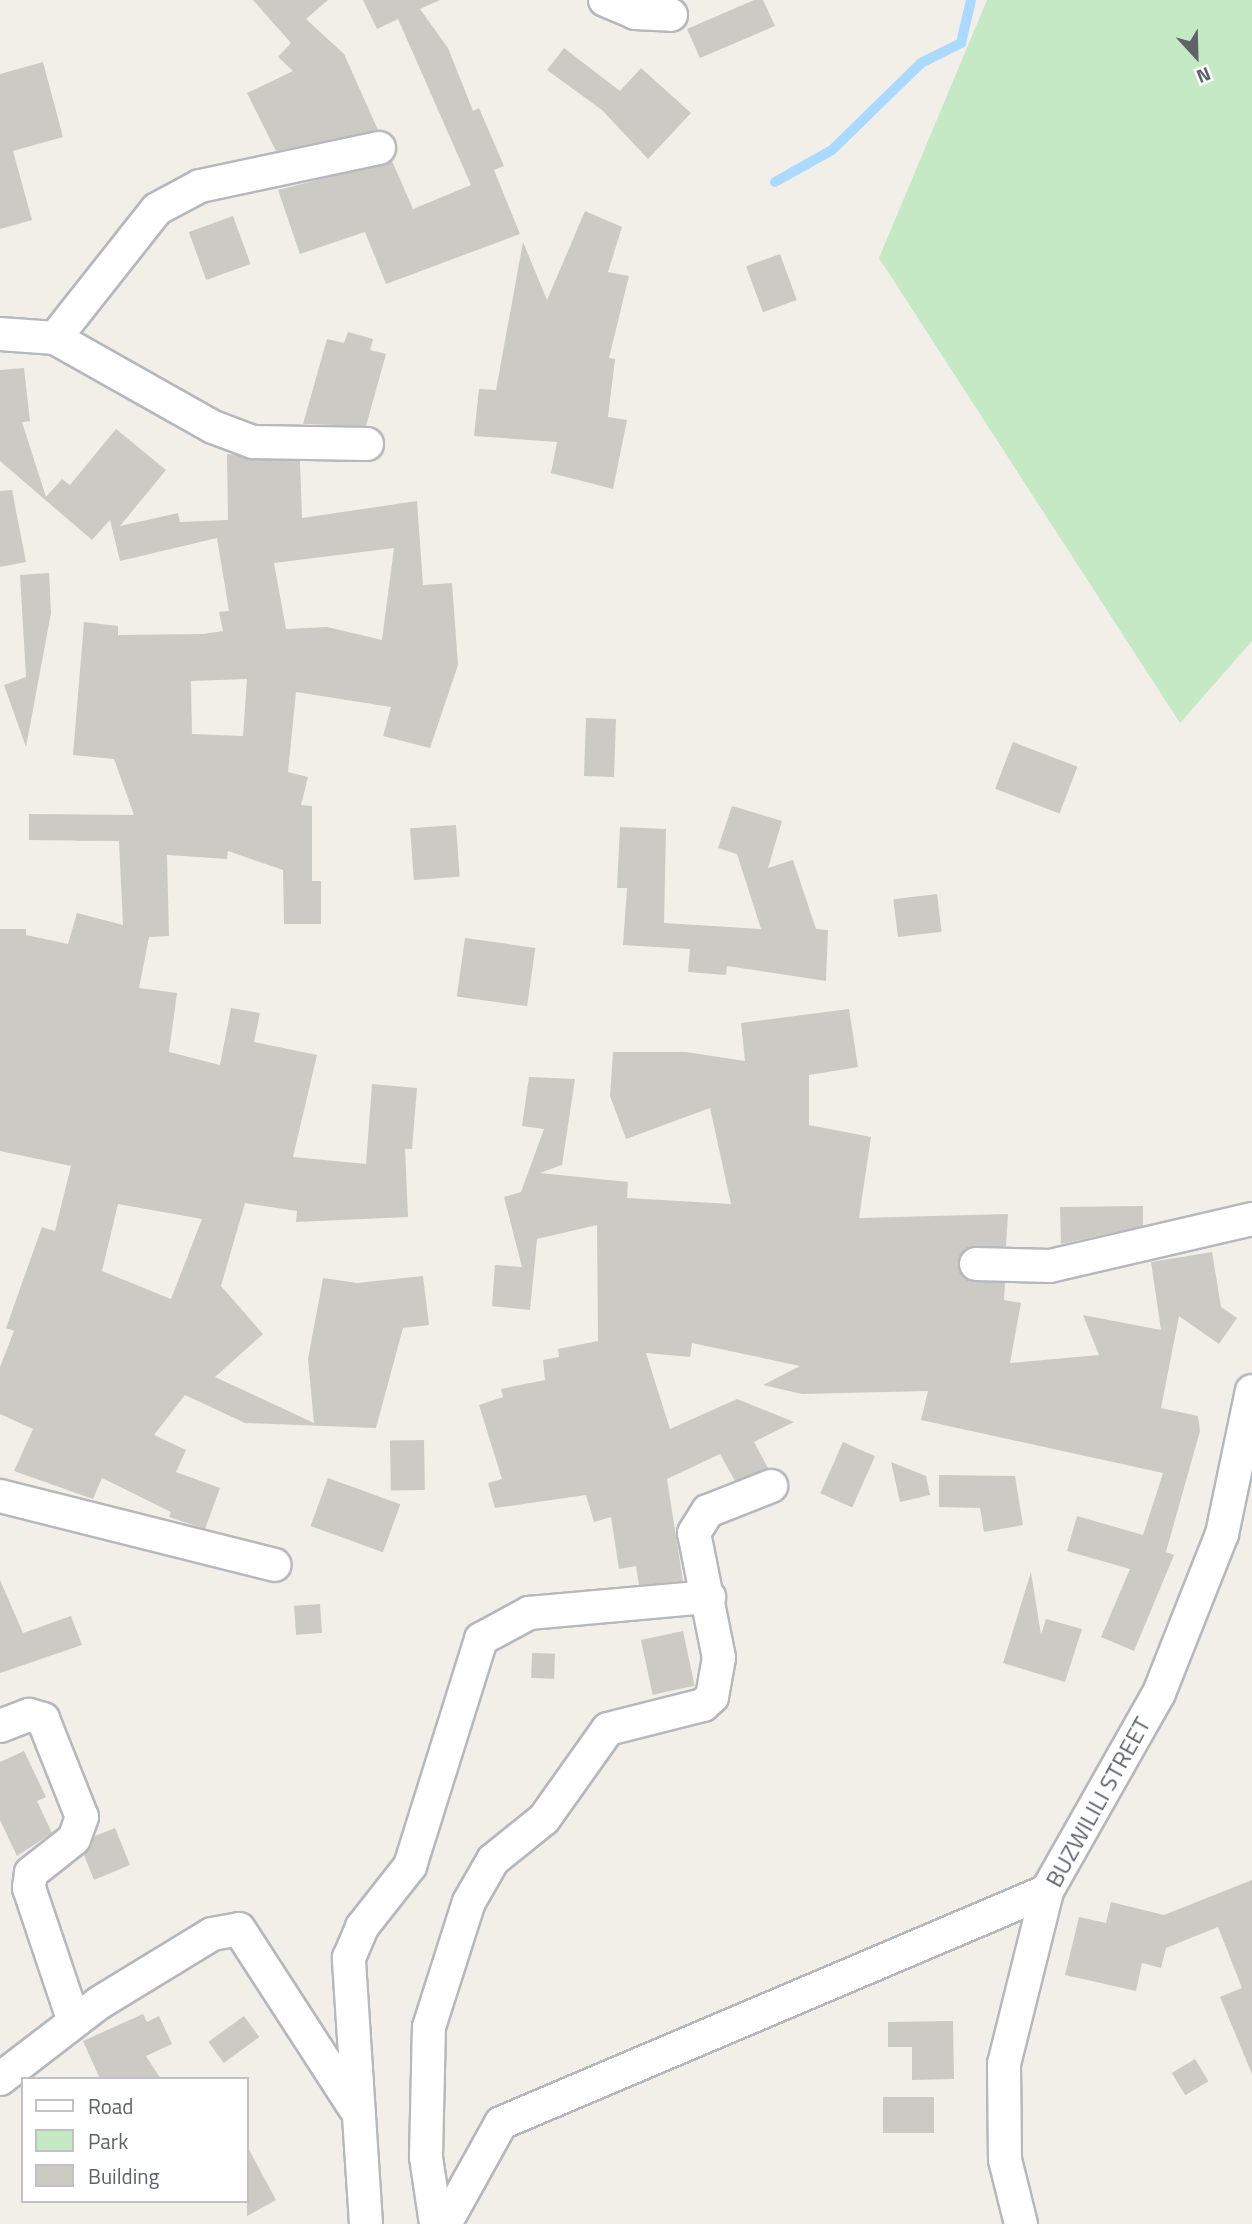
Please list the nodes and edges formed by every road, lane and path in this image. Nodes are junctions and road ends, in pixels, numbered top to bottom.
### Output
1 (605, 0) edge
2 (671, 15) dead end
3 (379, 148) dead end
4 (0, 334) edge
5 (55, 338) junction
6 (367, 444) dead end
7 (1252, 1219) edge
8 (976, 1264) dead end
9 (1252, 1391) edge
10 (771, 1486) dead end
11 (0, 1496) edge
12 (274, 1565) dead end
13 (709, 1597) junction
14 (0, 1726) edge
15 (1046, 1891) junction
16 (72, 2020) junction
17 (0, 2079) edge
18 (358, 2114) junction
19 (366, 2224) edge
20 (436, 2224) edge
21 (445, 2224) edge
22 (1021, 2224) edge

1 - 2 street
3 - 5 street
4 - 5 street
5 - 6 street
7 - 8 street
9 - 15 street, BUZWILILI STREET
10 - 13 street
11 - 12 street
13 - 18 street
13 - 20 street
14 - 16 street
15 - 21 street
15 - 22 street, BUZWILILI STREET
16 - 17 street
16 - 18 street
18 - 19 street

